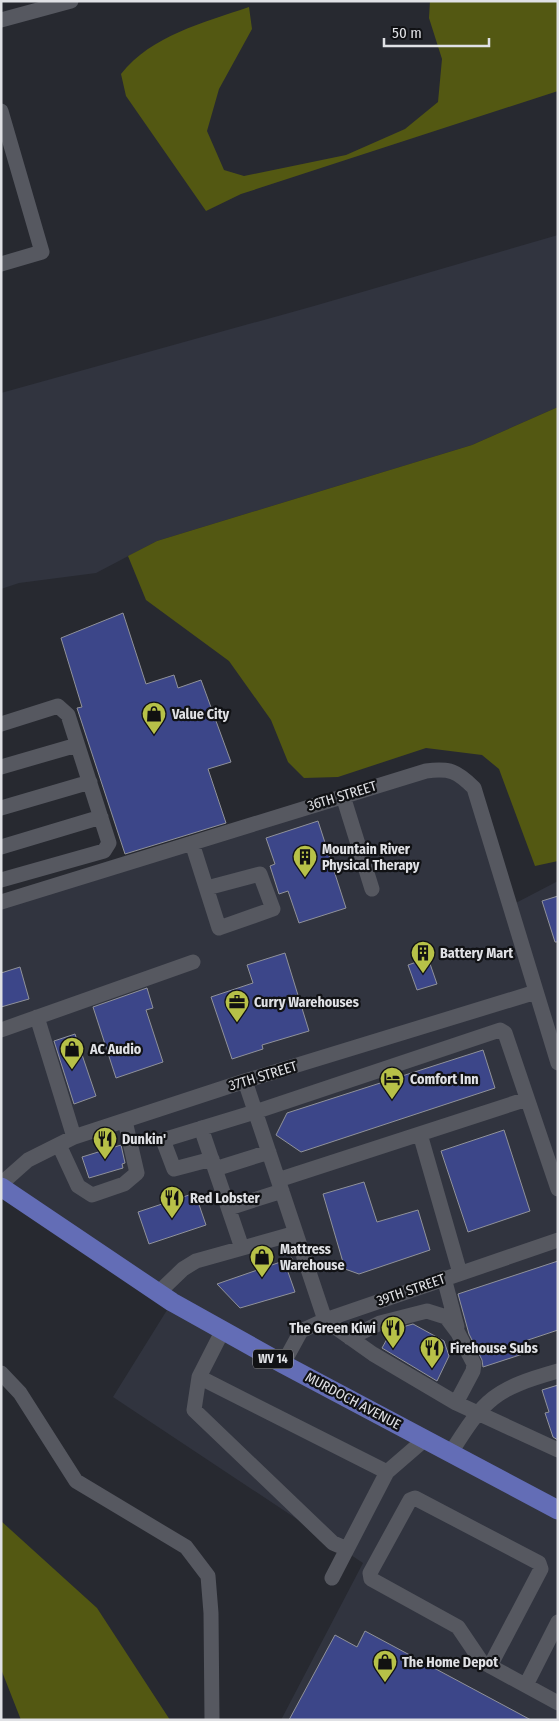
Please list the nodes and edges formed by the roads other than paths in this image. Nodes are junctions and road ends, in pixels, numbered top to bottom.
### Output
1 (71, 1) edge
2 (1, 20) edge
3 (1, 111) edge
4 (6, 145) edge
5 (1, 264) edge
6 (1, 724) edge
7 (77, 744) junction
8 (1, 767) edge
9 (90, 782) junction
10 (343, 796) junction
11 (1, 808) edge
12 (101, 817) junction
13 (192, 842) junction
14 (1, 847) edge
15 (1, 880) edge
16 (207, 888) junction
17 (372, 889) dead end
18 (1, 902) edge
19 (193, 962) dead end
20 (536, 992) junction
21 (37, 1017) junction
22 (1, 1030) edge
23 (558, 1063) edge
24 (245, 1081) junction
25 (527, 1099) junction
26 (255, 1112) junction
27 (126, 1121) junction
28 (202, 1128) junction
29 (420, 1134) junction
30 (74, 1137) junction
31 (59, 1145) junction
32 (269, 1152) junction
33 (214, 1164) junction
34 (1, 1185) edge
35 (280, 1186) junction
36 (558, 1189) edge
37 (229, 1208) junction
38 (296, 1233) junction
39 (558, 1240) edge
40 (242, 1248) junction
41 (460, 1273) junction
42 (444, 1278) junction
43 (158, 1293) junction
44 (325, 1320) junction
45 (223, 1330) junction
46 (458, 1333) junction
47 (350, 1338) junction
48 (283, 1364) junction
49 (558, 1371) edge
50 (1, 1373) edge
51 (199, 1377) junction
52 (456, 1403) junction
53 (476, 1413) junction
54 (424, 1440) junction
55 (558, 1450) edge
56 (450, 1454) junction
57 (388, 1472) junction
58 (558, 1510) edge
59 (347, 1549) junction
60 (332, 1578) dead end
61 (558, 1622) edge
62 (490, 1666) junction
63 (526, 1685) junction
64 (558, 1703) edge
65 (212, 1720) edge

1 - 2 street
3 - 4 street
4 - 5 street
6 - 7 street
7 - 8 street
7 - 9 street
9 - 11 street
9 - 12 street
10 - 13 street, 36TH STREET
10 - 17 street
10 - 20 street, 36TH STREET
12 - 14 street
12 - 15 street
13 - 16 street
13 - 18 street, 36TH STREET
16 - 16 street
19 - 21 street
20 - 23 street
20 - 24 street, 37TH STREET
21 - 22 street
21 - 30 street
24 - 26 street
24 - 27 street, 37TH STREET
25 - 26 street
25 - 29 street
25 - 36 street
26 - 28 street
26 - 32 street
27 - 30 street, 37TH STREET
27 - 31 street
28 - 33 street
28 - 33 street
29 - 35 street
29 - 41 street
30 - 31 street, 37TH STREET
31 - 34 street, 37TH STREET
32 - 33 street
32 - 35 street
33 - 37 street
34 - 43 main road, MURDOCH AVENUE / WV 14
35 - 37 street
35 - 38 street
37 - 40 street
38 - 40 street
38 - 44 street
39 - 41 street, 39TH STREET
40 - 43 street
41 - 42 street, 39TH STREET
42 - 44 street, 39TH STREET
42 - 46 street
43 - 45 main road, MURDOCH AVENUE / WV 14
44 - 47 street
44 - 48 street, 39TH STREET
45 - 48 main road, MURDOCH AVENUE / WV 14
45 - 51 street
46 - 47 street
46 - 52 street
47 - 52 street
48 - 54 main road, MURDOCH AVENUE / WV 14
49 - 53 street
50 - 65 street
51 - 57 street
51 - 59 street
52 - 53 street
53 - 55 street
53 - 56 street
54 - 56 main road, MURDOCH AVENUE / WV 14
54 - 57 street
56 - 58 main road, MURDOCH AVENUE / WV 14
57 - 59 street
59 - 60 street
61 - 63 street
62 - 62 street
62 - 63 street
63 - 64 street

